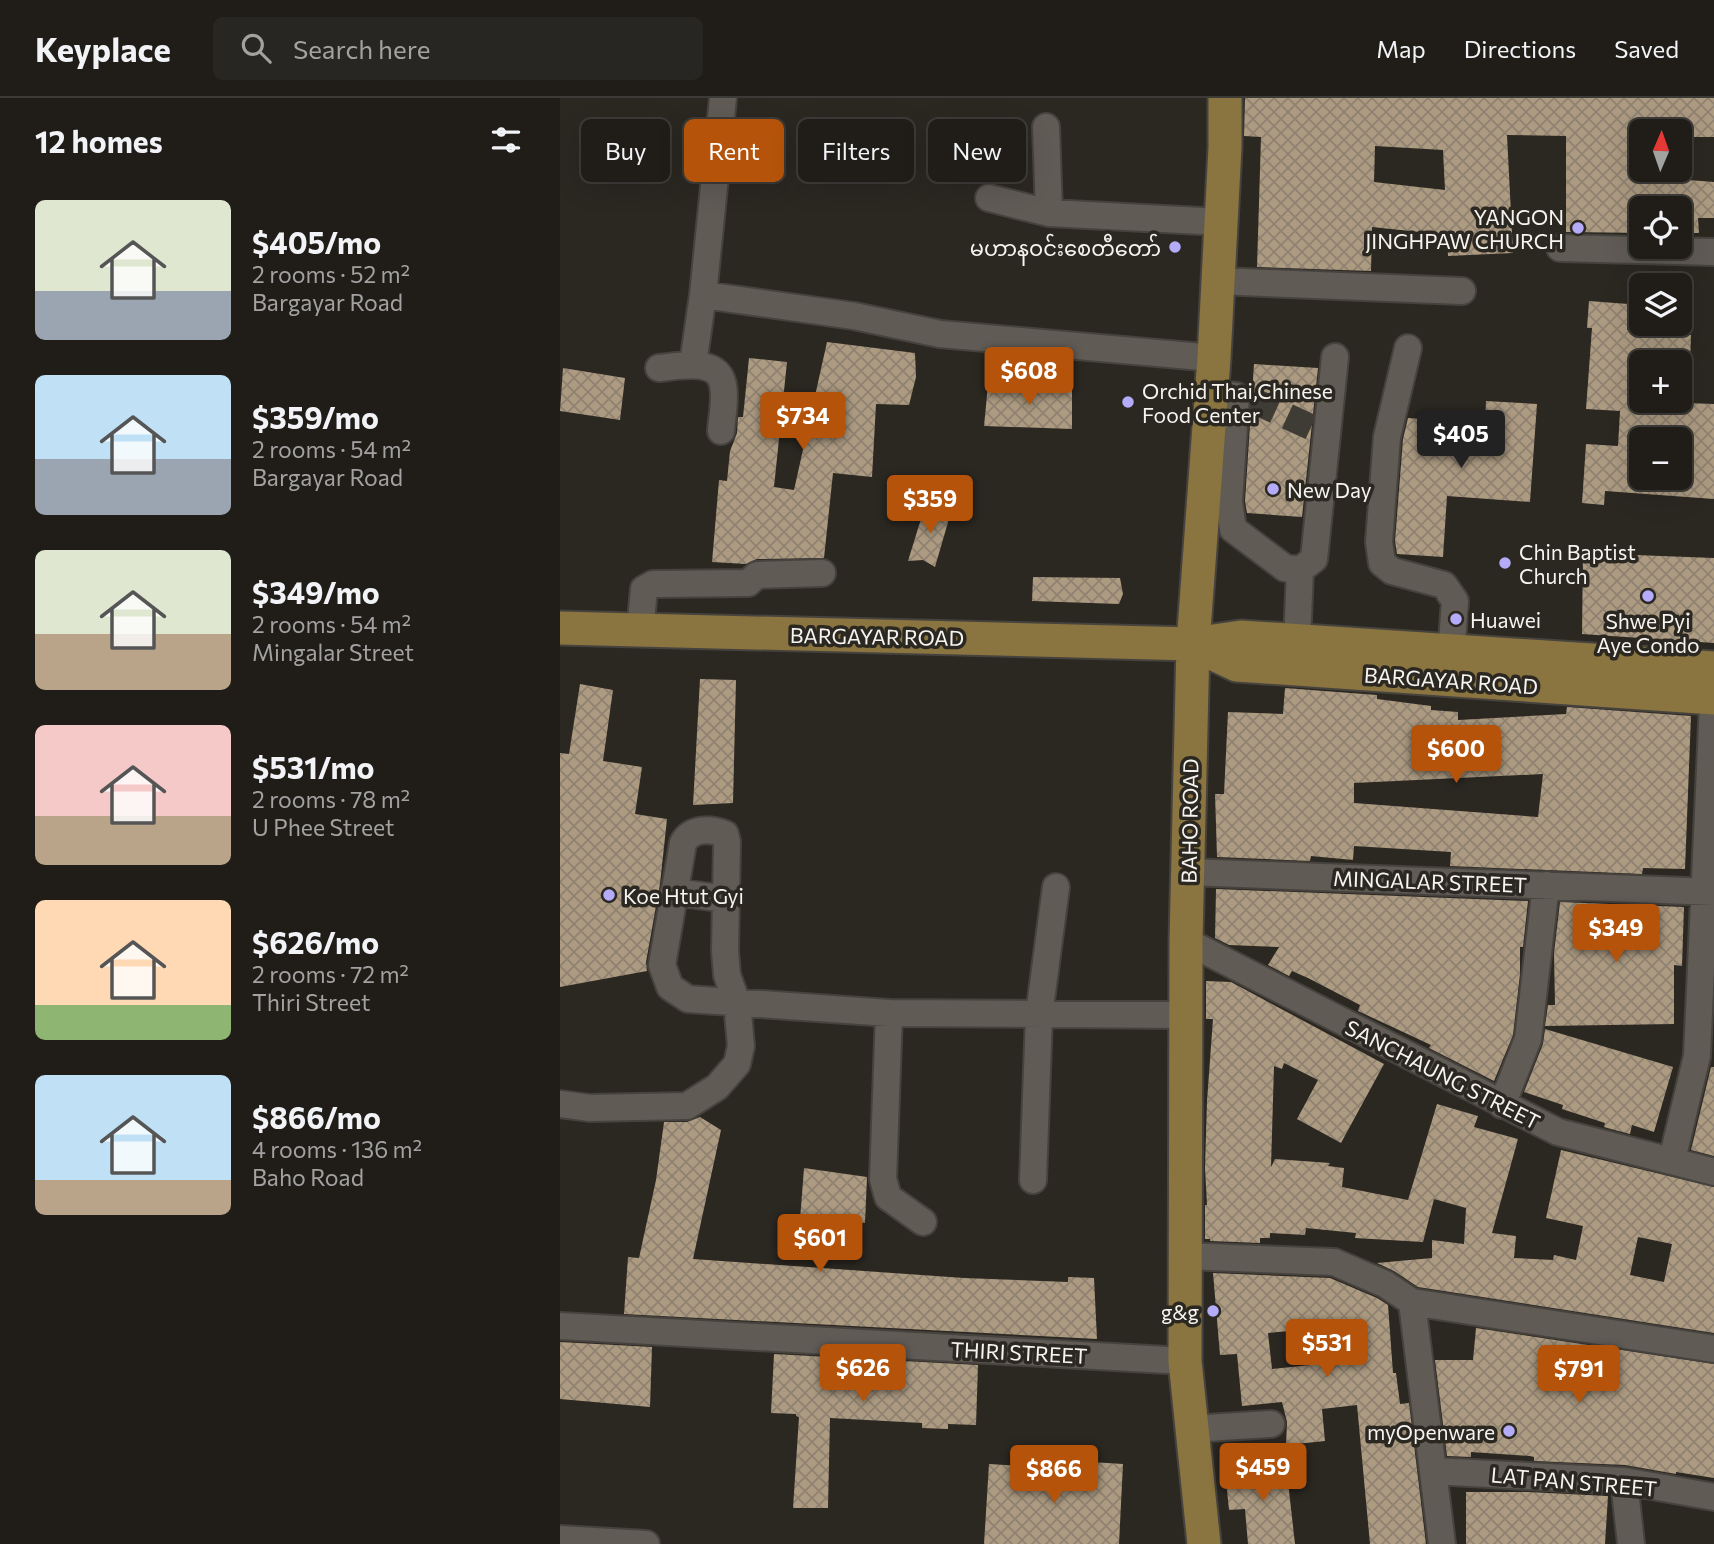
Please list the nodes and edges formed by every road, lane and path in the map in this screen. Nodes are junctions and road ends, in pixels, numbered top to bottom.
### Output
1 (723, 98) edge
2 (1224, 98) edge
3 (1046, 127) dead end
4 (989, 198) dead end
5 (1049, 213) junction
6 (1221, 222) junction
7 (1560, 248) dead end
8 (1714, 252) edge
9 (1218, 281) junction
10 (1462, 291) dead end
11 (704, 295) junction
12 (1408, 348) dead end
13 (1335, 357) dead end
14 (1214, 358) junction
15 (694, 364) junction
16 (659, 368) dead end
17 (1232, 396) junction
18 (722, 431) dead end
19 (1300, 570) junction
20 (822, 573) dead end
21 (560, 628) edge
22 (640, 631) junction
23 (1297, 642) junction
24 (1193, 644) junction
25 (1451, 665) junction
26 (1714, 668) edge
27 (1714, 698) edge
28 (1188, 872) junction
29 (1546, 885) junction
30 (1056, 887) dead end
31 (1709, 891) edge
32 (674, 892) junction
33 (726, 899) junction
34 (1186, 941) junction
35 (737, 1003) junction
36 (889, 1013) junction
37 (1039, 1015) junction
38 (1186, 1015) junction
39 (1705, 1056) edge
40 (560, 1104) edge
41 (1502, 1105) junction
42 (1672, 1160) junction
43 (1714, 1172) edge
44 (1033, 1180) dead end
45 (923, 1222) dead end
46 (1185, 1256) junction
47 (1412, 1302) junction
48 (560, 1326) edge
49 (1714, 1349) edge
50 (1185, 1361) junction
51 (1272, 1424) dead end
52 (1191, 1429) junction
53 (1433, 1471) junction
54 (1624, 1481) junction
55 (1714, 1497) edge
56 (560, 1539) edge
57 (646, 1544) edge
58 (1204, 1544) edge
59 (1442, 1544) edge
60 (1631, 1544) edge

1 - 11 street
2 - 6 main road, BAHO ROAD
3 - 5 street
4 - 5 street
5 - 6 street
6 - 9 main road, BAHO ROAD
7 - 8 street
9 - 10 street
9 - 14 main road, BAHO ROAD
11 - 14 street
11 - 15 street
12 - 25 street
13 - 19 street
14 - 17 main road, BAHO ROAD
15 - 16 street
15 - 18 street
17 - 19 street
17 - 24 main road, BAHO ROAD
19 - 23 street
20 - 22 street
21 - 22 main road, BARGAYAR ROAD
22 - 24 main road, BARGAYAR ROAD
23 - 24 main road, BARGAYAR ROAD
23 - 25 main road, BARGAYAR ROAD
24 - 25 main road, BARGAYAR ROAD
24 - 28 main road, BAHO ROAD
25 - 26 main road, BARGAYAR ROAD
25 - 27 main road, BARGAYAR ROAD
26 - 27 street
27 - 31 street
28 - 29 street, MINGALAR STREET
28 - 34 main road, BAHO ROAD
29 - 31 street, MINGALAR STREET
29 - 41 street
30 - 37 street
31 - 39 street
32 - 33 street
32 - 33 street
32 - 35 street
33 - 35 street
34 - 38 main road, BAHO ROAD
34 - 41 street, SANCHAUNG STREET
35 - 36 street
35 - 40 street
36 - 37 street
36 - 45 street
37 - 38 street
37 - 44 street
38 - 46 main road, BAHO ROAD
39 - 42 street
41 - 42 street, SANCHAUNG STREET
42 - 43 street, SANCHAUNG STREET
46 - 47 street
46 - 50 main road, BAHO ROAD
47 - 49 street
47 - 53 street
48 - 50 street, THIRI STREET
50 - 52 main road, BAHO ROAD
51 - 52 street
52 - 58 main road, BAHO ROAD
53 - 54 street, LAT PAN STREET
53 - 59 street
54 - 55 street, LAT PAN STREET
54 - 60 street
56 - 57 street

